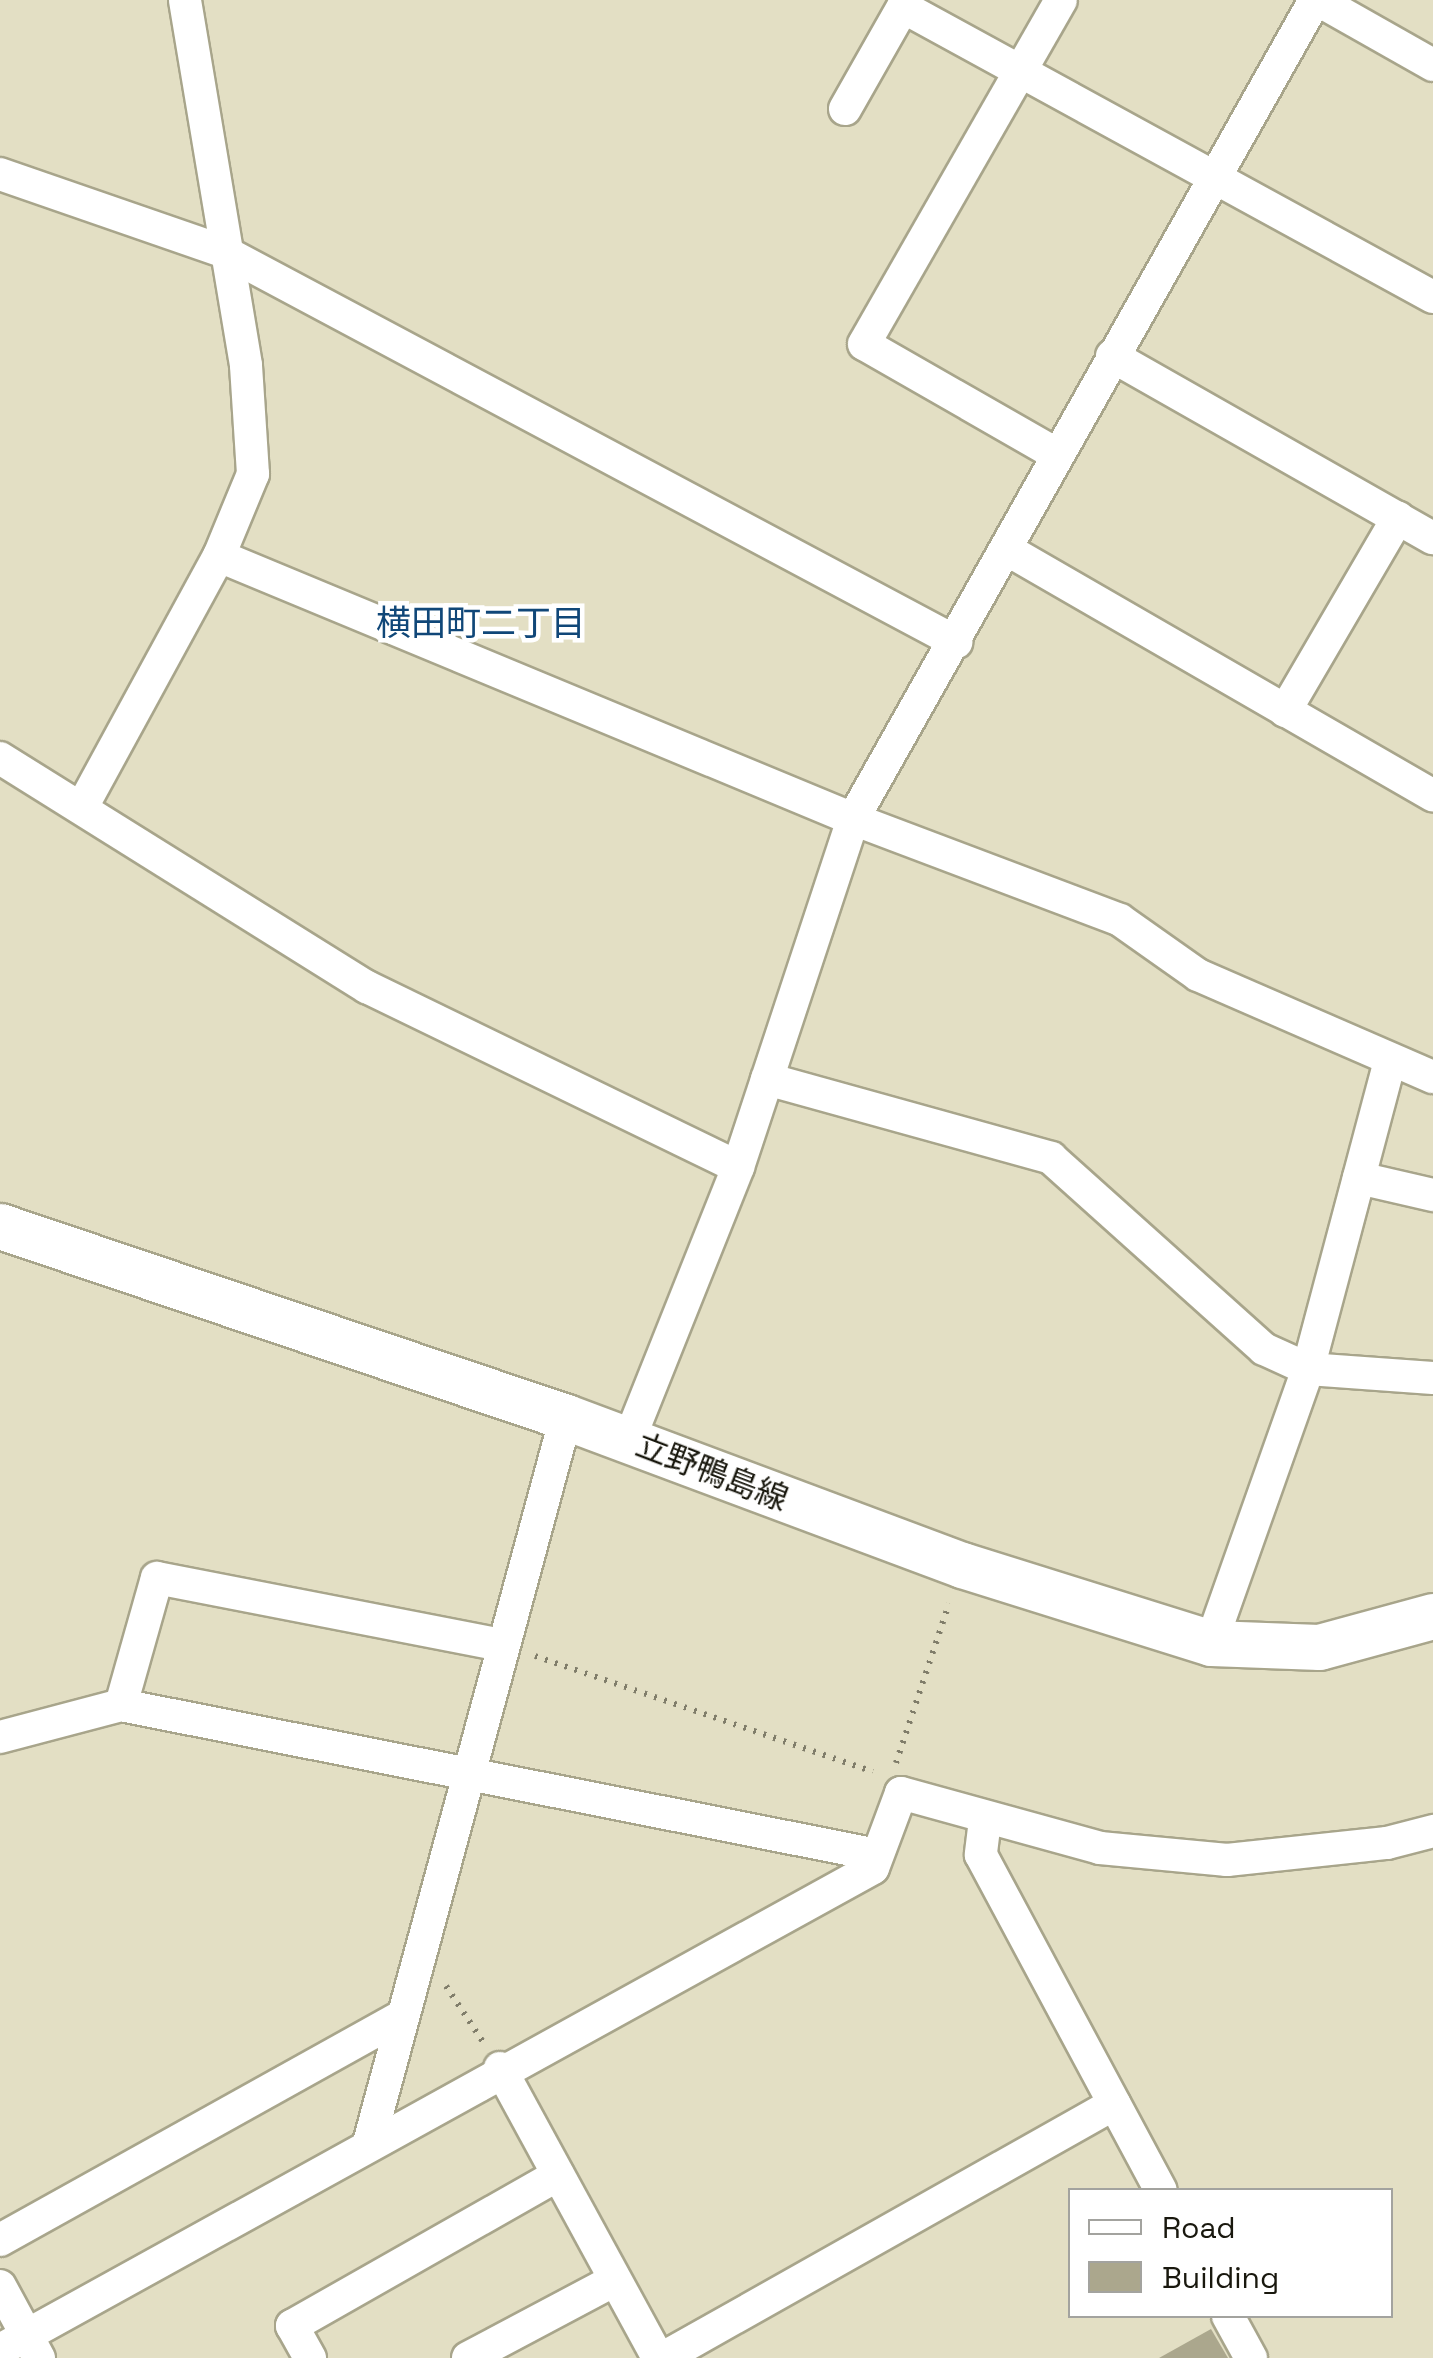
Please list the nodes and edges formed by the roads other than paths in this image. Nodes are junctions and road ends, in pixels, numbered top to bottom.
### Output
1 (185, 0) edge
2 (1061, 0) edge
3 (1316, 0) edge
4 (1433, 65) edge
5 (1020, 71) junction
6 (844, 109) dead end
7 (0, 174) edge
8 (1216, 174) junction
9 (225, 252) junction
10 (1433, 298) edge
11 (1112, 356) junction
12 (1056, 454) junction
13 (1398, 518) junction
14 (1433, 538) edge
15 (1006, 548) junction
16 (218, 556) junction
17 (956, 642) junction
18 (1285, 711) junction
19 (0, 758) edge
20 (1433, 796) edge
21 (82, 807) junction
22 (853, 819) junction
23 (1390, 1060) junction
24 (1433, 1077) edge
25 (767, 1080) junction
26 (738, 1167) junction
27 (1359, 1178) junction
28 (1433, 1195) edge
29 (0, 1226) edge
30 (1308, 1369) junction
31 (1433, 1378) edge
32 (566, 1417) junction
33 (629, 1440) junction
34 (1433, 1616) edge
35 (503, 1644) junction
36 (1210, 1644) junction
37 (121, 1705) junction
38 (0, 1738) edge
39 (465, 1772) junction
40 (986, 1820) junction
41 (1433, 1831) edge
42 (877, 1855) junction
43 (403, 2016) junction
44 (500, 2068) junction
45 (1114, 2104) junction
46 (369, 2142) junction
47 (558, 2175) junction
48 (1160, 2188) edge
49 (0, 2240) edge
50 (615, 2280) junction
51 (0, 2286) edge
52 (1229, 2318) edge
53 (22, 2348) edge
54 (310, 2358) edge
55 (468, 2358) edge
56 (660, 2358) edge
57 (1251, 2358) edge

1 - 9 street
2 - 5 street
3 - 4 street
3 - 8 street
5 - 6 street
5 - 8 street
5 - 12 street
7 - 9 street
8 - 10 street
8 - 11 street
9 - 16 street
9 - 17 street
11 - 12 street
11 - 13 street
12 - 15 street
13 - 14 street
13 - 18 street
15 - 17 street
15 - 18 street
16 - 21 street
16 - 22 street
17 - 22 street
18 - 20 street
19 - 21 street
21 - 26 street
22 - 23 street
22 - 25 street
23 - 24 street
23 - 27 street
25 - 26 street
25 - 30 street
26 - 33 street
27 - 28 street
27 - 30 street
29 - 32 main road, 立野鴨島線
30 - 31 street
30 - 36 street
32 - 33 main road, 立野鴨島線
32 - 35 street
33 - 36 main road, 立野鴨島線
34 - 36 main road, 立野鴨島線
35 - 37 street
35 - 39 street
37 - 38 street
37 - 39 street
39 - 42 street
39 - 43 street
40 - 41 street
40 - 42 street
40 - 45 street
42 - 44 street
43 - 46 street
43 - 49 street
44 - 46 street
44 - 47 street
45 - 48 street
45 - 56 street
46 - 53 street
47 - 50 street
47 - 54 street
50 - 55 street
50 - 56 street
51 - 53 street
52 - 57 street

